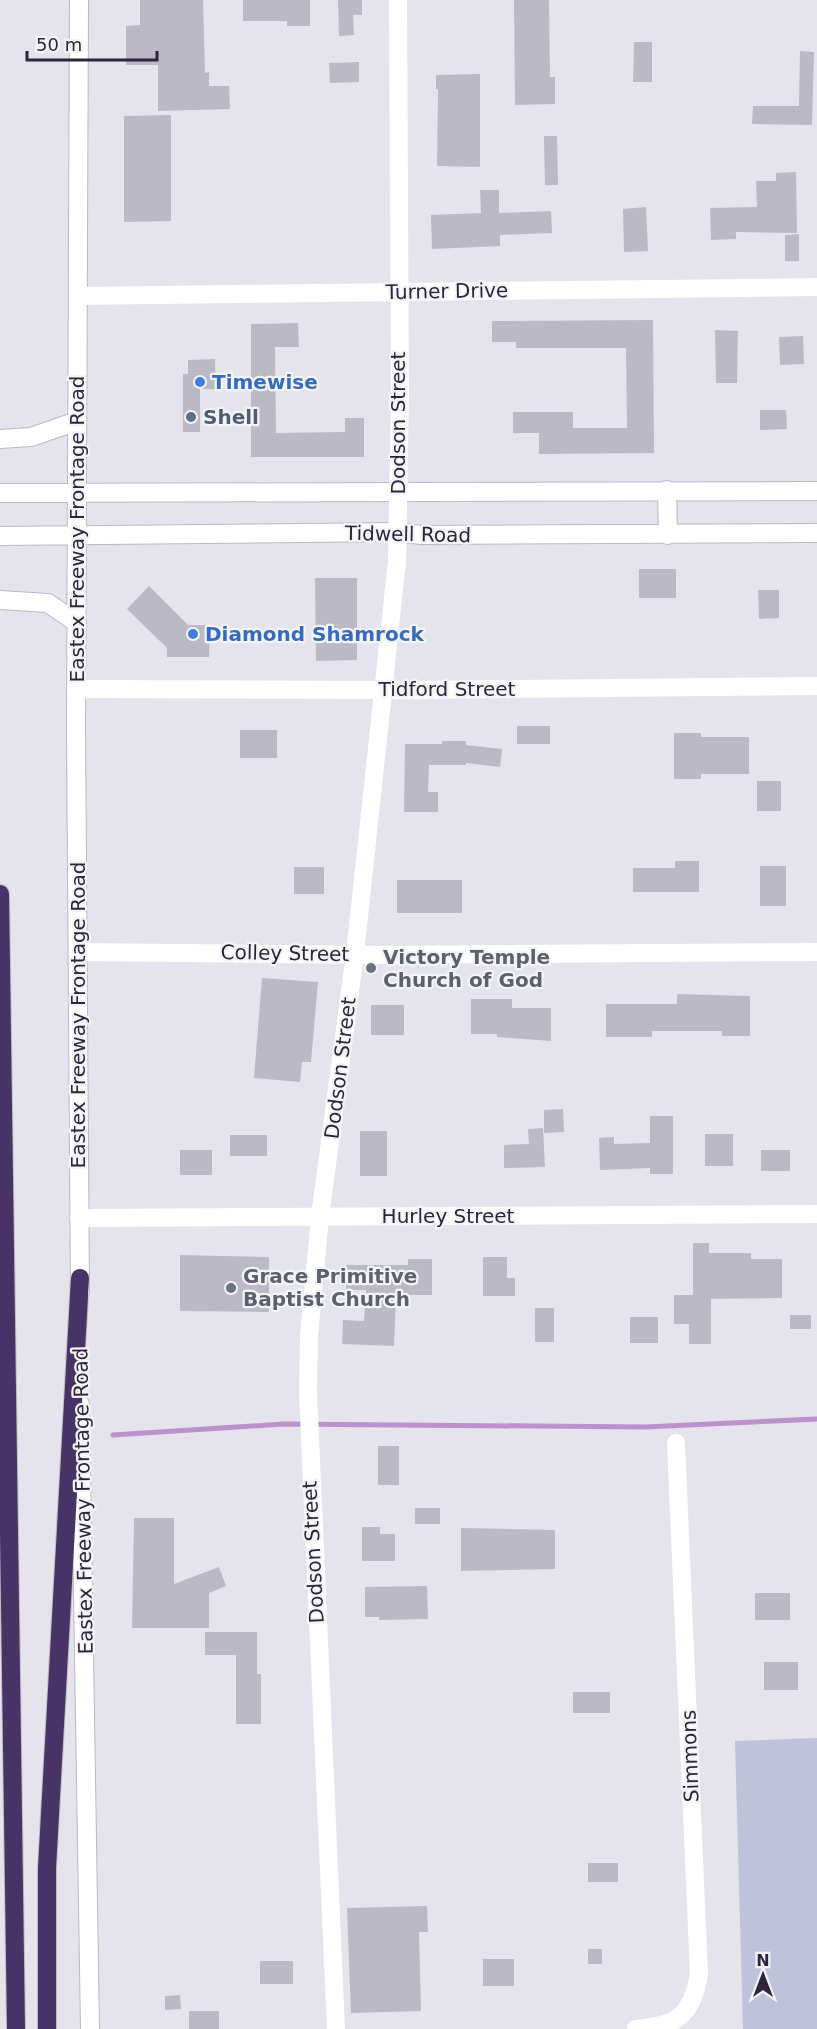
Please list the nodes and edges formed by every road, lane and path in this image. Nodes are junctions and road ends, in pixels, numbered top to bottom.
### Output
1 (79, 0) edge
2 (398, 0) edge
3 (817, 287) edge
4 (399, 291) junction
5 (78, 296) junction
6 (77, 421) junction
7 (0, 439) edge
8 (667, 490) junction
9 (817, 491) edge
10 (77, 492) junction
11 (398, 492) junction
12 (0, 493) edge
13 (398, 532) junction
14 (817, 533) edge
15 (0, 536) edge
16 (77, 536) junction
17 (668, 536) junction
18 (0, 600) edge
19 (77, 623) junction
20 (817, 686) edge
21 (76, 688) junction
22 (383, 689) junction
23 (0, 894) edge
24 (78, 952) junction
25 (817, 952) edge
26 (355, 954) junction
27 (817, 1214) edge
28 (320, 1217) junction
29 (79, 1218) junction
30 (80, 1278) junction
31 (676, 1443) dead end
32 (16, 2029) edge
33 (47, 2029) edge
34 (90, 2029) edge
35 (336, 2029) edge
36 (636, 2029) edge

1 - 5 street, Eastex Freeway Frontage Road
2 - 4 street, Dodson Street
3 - 4 street, Turner Drive
4 - 5 street, Turner Drive
4 - 11 street, Dodson Street
5 - 6 street, Eastex Freeway Frontage Road
6 - 7 street
6 - 10 street, Eastex Freeway Frontage Road
8 - 9 street, Tidwell Road
8 - 11 street, Tidwell Road
8 - 17 street
10 - 11 street, Tidwell Road
10 - 12 street, Tidwell Road
10 - 16 street, Eastex Freeway Frontage Road
11 - 13 street, Dodson Street
13 - 16 street, Tidwell Road
13 - 17 street, Tidwell Road
13 - 22 street, Dodson Street
14 - 17 street, Tidwell Road
15 - 16 street, Tidwell Road
16 - 19 street, Eastex Freeway Frontage Road
18 - 19 street
19 - 21 street, Eastex Freeway Frontage Road
20 - 22 street, Tidford Street
21 - 22 street, Tidford Street
21 - 24 street, Eastex Freeway Frontage Road
22 - 26 street, Dodson Street
23 - 32 highway
24 - 26 street, Colley Street
24 - 29 street, Eastex Freeway Frontage Road
25 - 26 street, Colley Street
26 - 28 street, Dodson Street
27 - 28 street, Hurley Street
28 - 29 street, Hurley Street
28 - 35 street, Dodson Street
29 - 30 street, Eastex Freeway Frontage Road
30 - 33 highway
30 - 34 street, Eastex Freeway Frontage Road
31 - 36 street, Simmons

